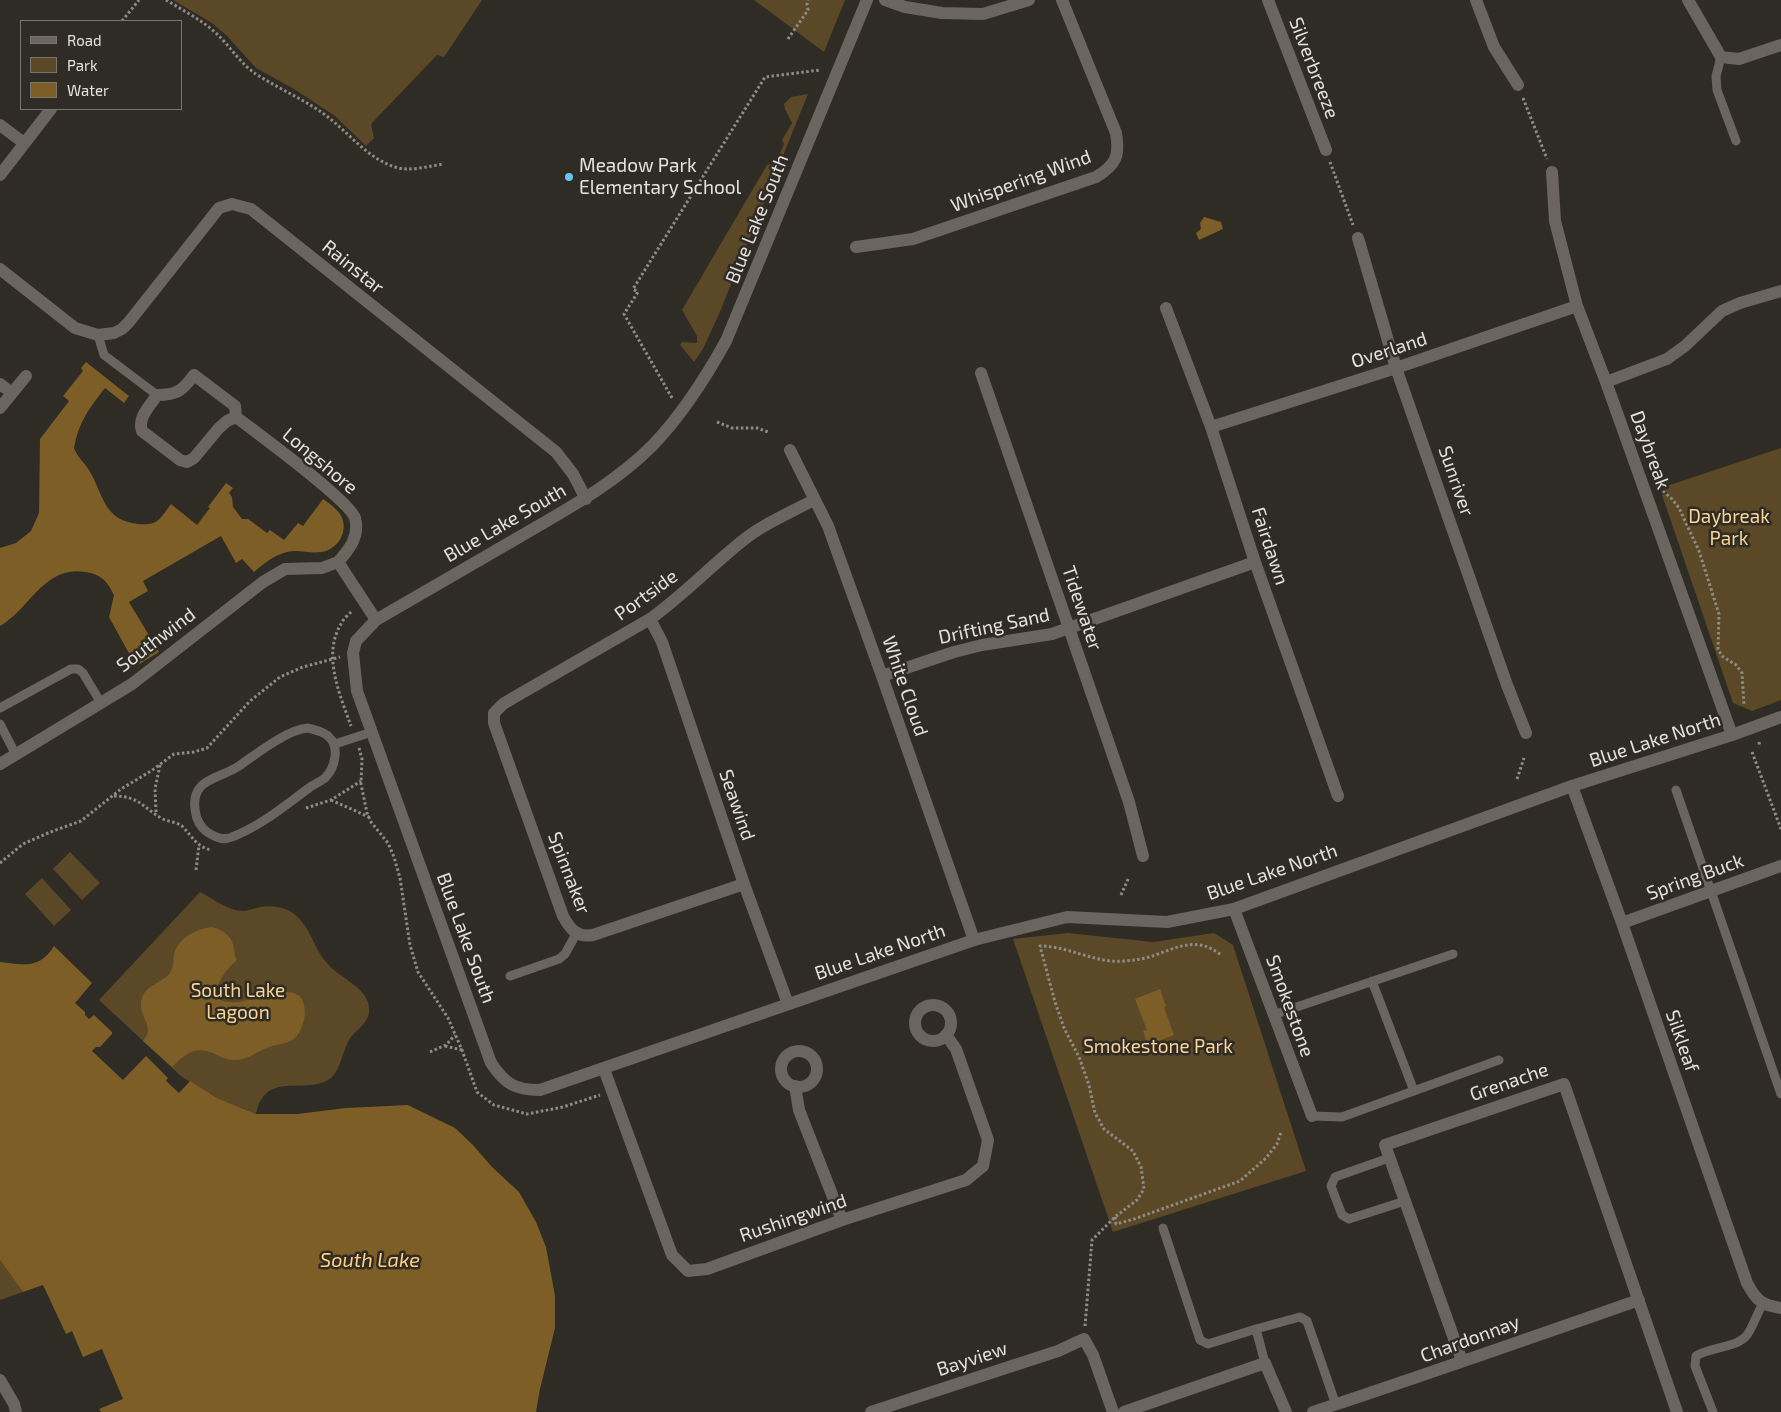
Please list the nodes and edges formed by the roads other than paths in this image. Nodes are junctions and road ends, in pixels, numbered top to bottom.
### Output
1 (867, 0) edge
2 (885, 0) edge
3 (1029, 0) edge
4 (1062, 0) edge
5 (1268, 0) edge
6 (1476, 0) edge
7 (1688, 0) edge
8 (1781, 45) edge
9 (1721, 57) junction
10 (1518, 85) road end
11 (50, 110) edge
12 (0, 125) edge
13 (1736, 141) dead end
14 (24, 144) junction
15 (1326, 150) road end
16 (1552, 172) road end
17 (0, 175) edge
18 (1358, 238) road end
19 (856, 248) dead end
20 (0, 269) edge
21 (1781, 291) edge
22 (1577, 306) junction
23 (1166, 308) dead end
24 (98, 335) junction
25 (1396, 368) junction
26 (980, 373) dead end
27 (26, 376) dead end
28 (1606, 382) junction
29 (0, 384) edge
30 (12, 393) junction
31 (157, 395) junction
32 (0, 408) edge
33 (236, 417) junction
34 (1211, 427) junction
35 (790, 450) dead end
36 (586, 498) junction
37 (814, 500) junction
38 (338, 562) junction
39 (1255, 562) junction
40 (376, 620) junction
41 (650, 620) junction
42 (1069, 628) junction
43 (882, 676) junction
44 (101, 703) junction
45 (0, 708) edge
46 (494, 713) joint
47 (1781, 717) edge
48 (0, 724) edge
49 (372, 732) junction
50 (1526, 733) dead end
51 (1732, 735) junction
52 (335, 744) junction
53 (16, 755) junction
54 (0, 764) edge
55 (1572, 786) junction
56 (1676, 790) dead end
57 (1338, 796) dead end
58 (1143, 856) dead end
59 (1781, 866) edge
60 (744, 884) junction
61 (1710, 892) junction
62 (1234, 909) junction
63 (1622, 923) junction
64 (576, 934) junction
65 (974, 940) junction
66 (1453, 954) dead end
67 (510, 976) dead end
68 (1372, 981) junction
69 (788, 1004) junction
70 (1273, 1016) junction
71 (946, 1034) dead end
72 (1499, 1060) dead end
73 (604, 1068) junction
74 (510, 1084) joint
75 (795, 1086) dead end
76 (1414, 1091) junction
77 (1781, 1094) edge
78 (1312, 1116) joint
79 (1389, 1158) junction
80 (1405, 1201) junction
81 (842, 1220) junction
82 (1162, 1228) dead end
83 (1639, 1300) junction
84 (1762, 1304) junction
85 (1781, 1308) edge
86 (1256, 1329) junction
87 (1462, 1361) junction
88 (1265, 1363) junction
89 (0, 1380) edge
90 (1336, 1405) junction
91 (16, 1412) edge
92 (871, 1412) edge
93 (1113, 1412) edge
94 (1124, 1412) edge
95 (1286, 1412) edge
96 (1313, 1412) edge
97 (1677, 1412) edge
98 (1713, 1412) edge

1 - 36 street, Blue Lake South
2 - 3 street
4 - 19 street, Whispering Wind
5 - 15 street, Silverbreeze
6 - 10 street
7 - 9 street
8 - 9 street
9 - 13 lane
11 - 14 street
12 - 14 street
14 - 17 street
16 - 22 street, Daybreak
18 - 25 street, Sunriver
20 - 24 street
21 - 28 street
22 - 25 street, Overland
22 - 28 street, Daybreak
23 - 34 street, Fairdawn
24 - 31 lane
24 - 36 street, Rainstar
25 - 34 street, Overland
25 - 50 street, Sunriver
26 - 42 street, Tidewater
27 - 30 street
28 - 51 street, Daybreak
29 - 30 street
30 - 32 street
31 - 33 street, Longshore
31 - 33 street
33 - 38 street, Longshore
34 - 39 street, Fairdawn
35 - 37 street, White Cloud
36 - 40 street, Blue Lake South
37 - 41 street, Portside
37 - 43 street, White Cloud
38 - 40 street
38 - 44 street, Southwind
39 - 42 street, Drifting Sand
39 - 57 street, Fairdawn
40 - 49 street, Blue Lake South
41 - 46 street, Portside
41 - 60 street, Seawind
42 - 43 street, Drifting Sand
42 - 58 street, Tidewater
43 - 65 street, White Cloud
44 - 45 lane
44 - 53 street, Southwind
46 - 64 street, Spinnaker
47 - 51 street, Blue Lake North
48 - 53 lane
49 - 52 lane
49 - 74 street, Blue Lake South
51 - 55 street, Blue Lake North
52 - 52 lane
53 - 54 street, Southwind
55 - 62 street, Blue Lake North
55 - 63 street, Silkleaf
56 - 61 lane
59 - 61 street, Spring Buck
60 - 64 street, Spinnaker
60 - 69 street, Seawind
61 - 63 street, Spring Buck
61 - 77 lane
62 - 65 street, Blue Lake North
62 - 70 street, Smokestone
63 - 84 street, Silkleaf
64 - 67 lane
65 - 69 street, Blue Lake North
66 - 68 lane
68 - 70 lane
68 - 76 lane
69 - 73 street, Blue Lake North
70 - 78 street, Smokestone
71 - 81 street, Rushingwind
72 - 76 lane
73 - 74 street, Blue Lake North
73 - 81 street, Rushingwind
75 - 81 street
76 - 78 lane
79 - 80 street
79 - 80 lane
79 - 83 street, Grenache
80 - 87 street
82 - 86 lane
83 - 87 street, Chardonnay
83 - 97 street, Grenache
84 - 85 street
84 - 98 lane
86 - 88 lane
86 - 90 lane
87 - 90 street, Chardonnay
88 - 94 street
88 - 95 street
89 - 91 street
90 - 96 street, Chardonnay
92 - 93 street, Bayview

